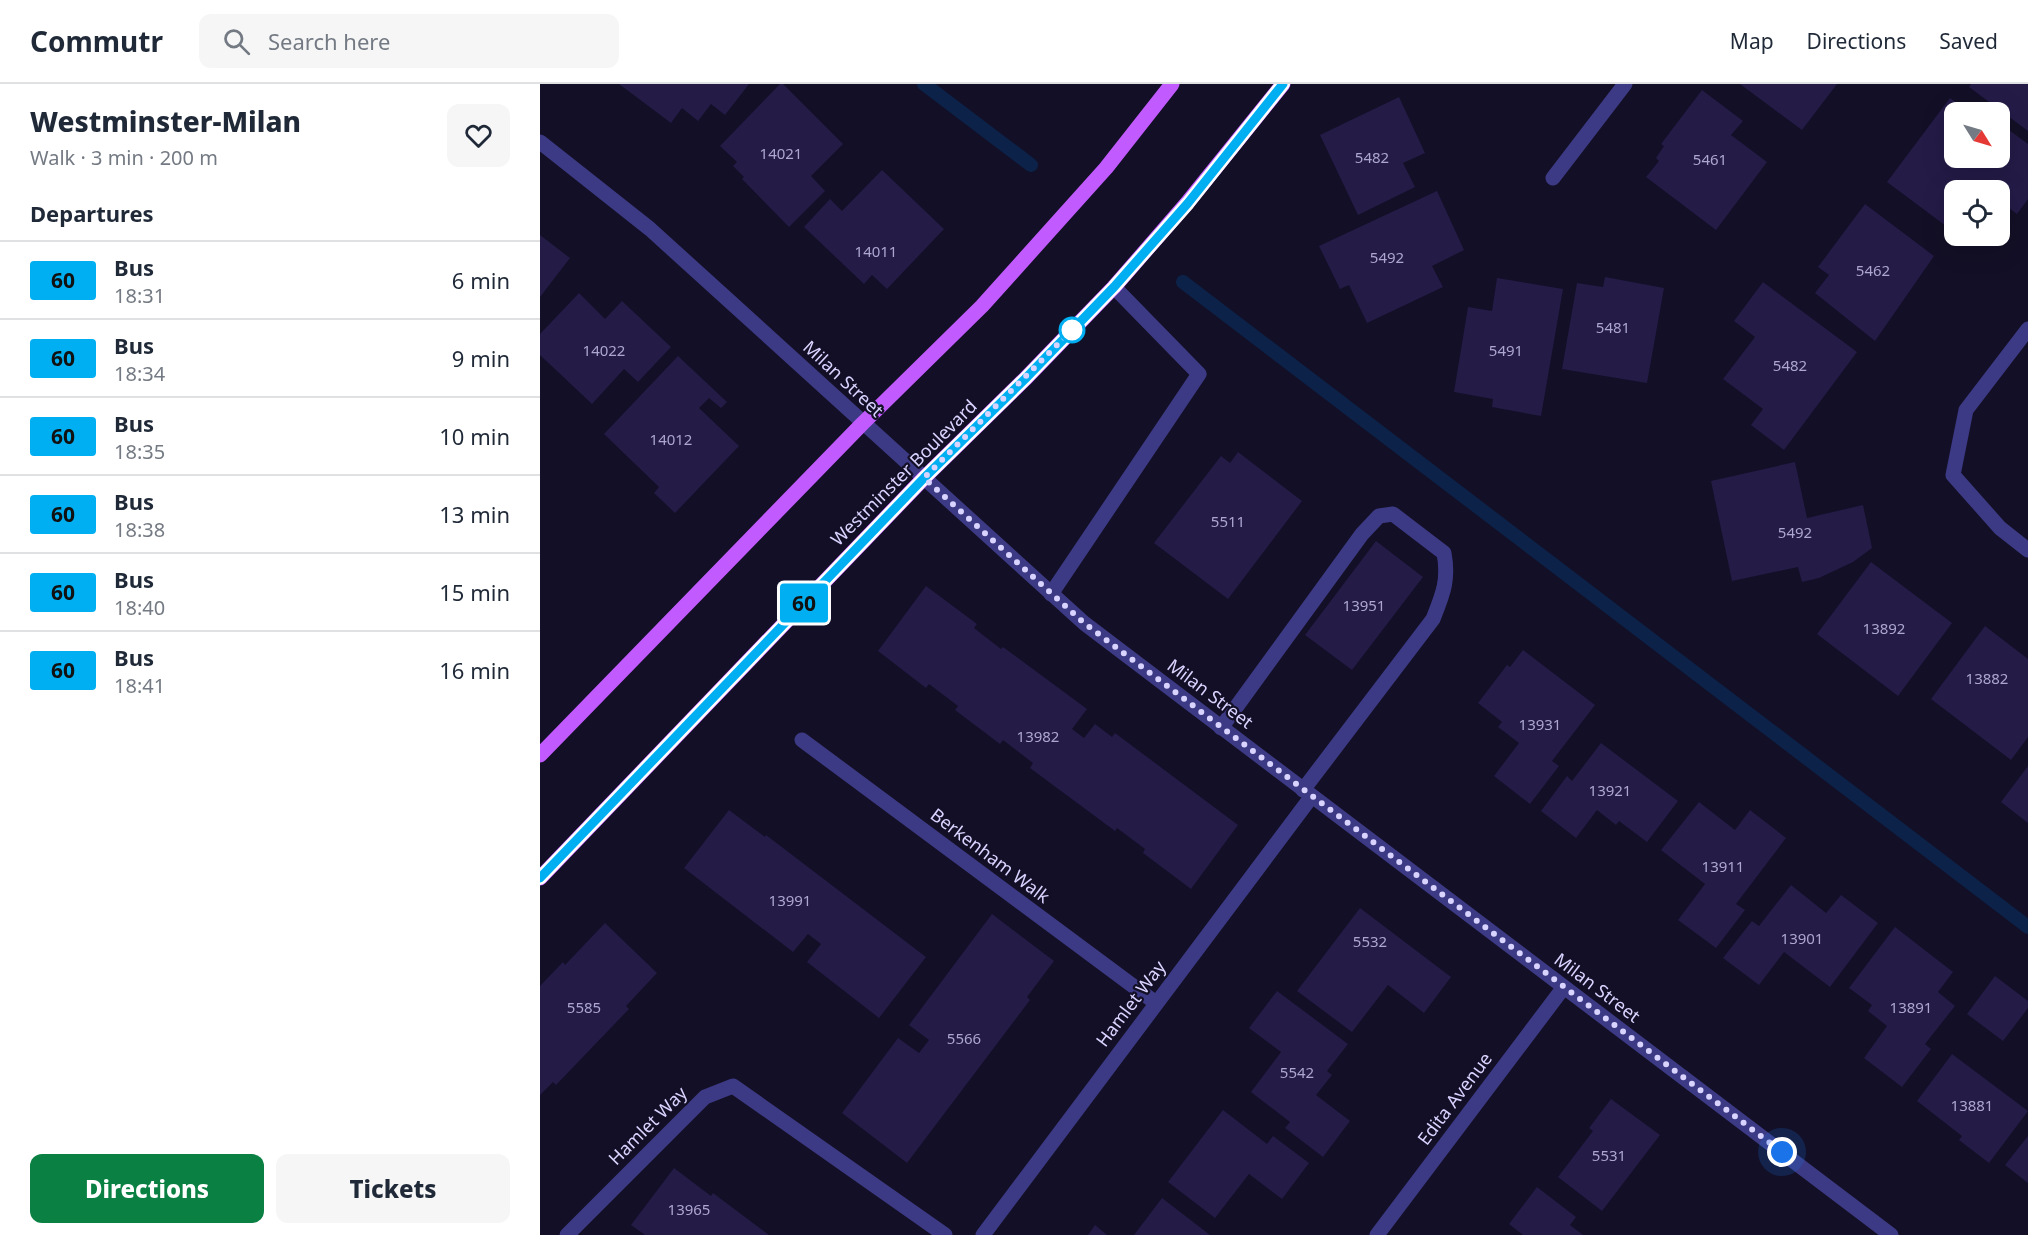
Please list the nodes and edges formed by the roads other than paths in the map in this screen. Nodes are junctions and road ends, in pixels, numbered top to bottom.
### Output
1 (1172, 84) edge
2 (1283, 84) edge
3 (1625, 84) edge
4 (540, 142) edge
5 (1553, 178) dead end
6 (1114, 287) junction
7 (2028, 329) edge
8 (862, 424) junction
9 (924, 478) junction
10 (2028, 550) edge
11 (1051, 594) junction
12 (1221, 728) junction
13 (802, 740) dead end
14 (540, 755) edge
15 (1307, 793) junction
16 (540, 878) edge
17 (1564, 987) junction
18 (1156, 1003) junction
19 (567, 1235) edge
20 (945, 1235) edge
21 (984, 1235) edge
22 (1377, 1235) edge
23 (1891, 1235) edge

1 - 8 main road
2 - 6 main road, Westminster Boulevard
3 - 5 street
4 - 8 street, Milan Street
6 - 9 main road, Westminster Boulevard
6 - 11 street
7 - 10 street
8 - 9 street, Milan Street
8 - 14 main road
9 - 11 street, Milan Street
9 - 16 main road, Westminster Boulevard
11 - 12 street, Milan Street
12 - 15 street, Milan Street
12 - 15 street, Hamlet Way
13 - 18 street, Berkenham Walk
15 - 17 street, Milan Street
15 - 18 street, Hamlet Way
17 - 22 street, Edita Avenue
17 - 23 street, Milan Street
18 - 21 street, Hamlet Way
19 - 20 street, Hamlet Way

